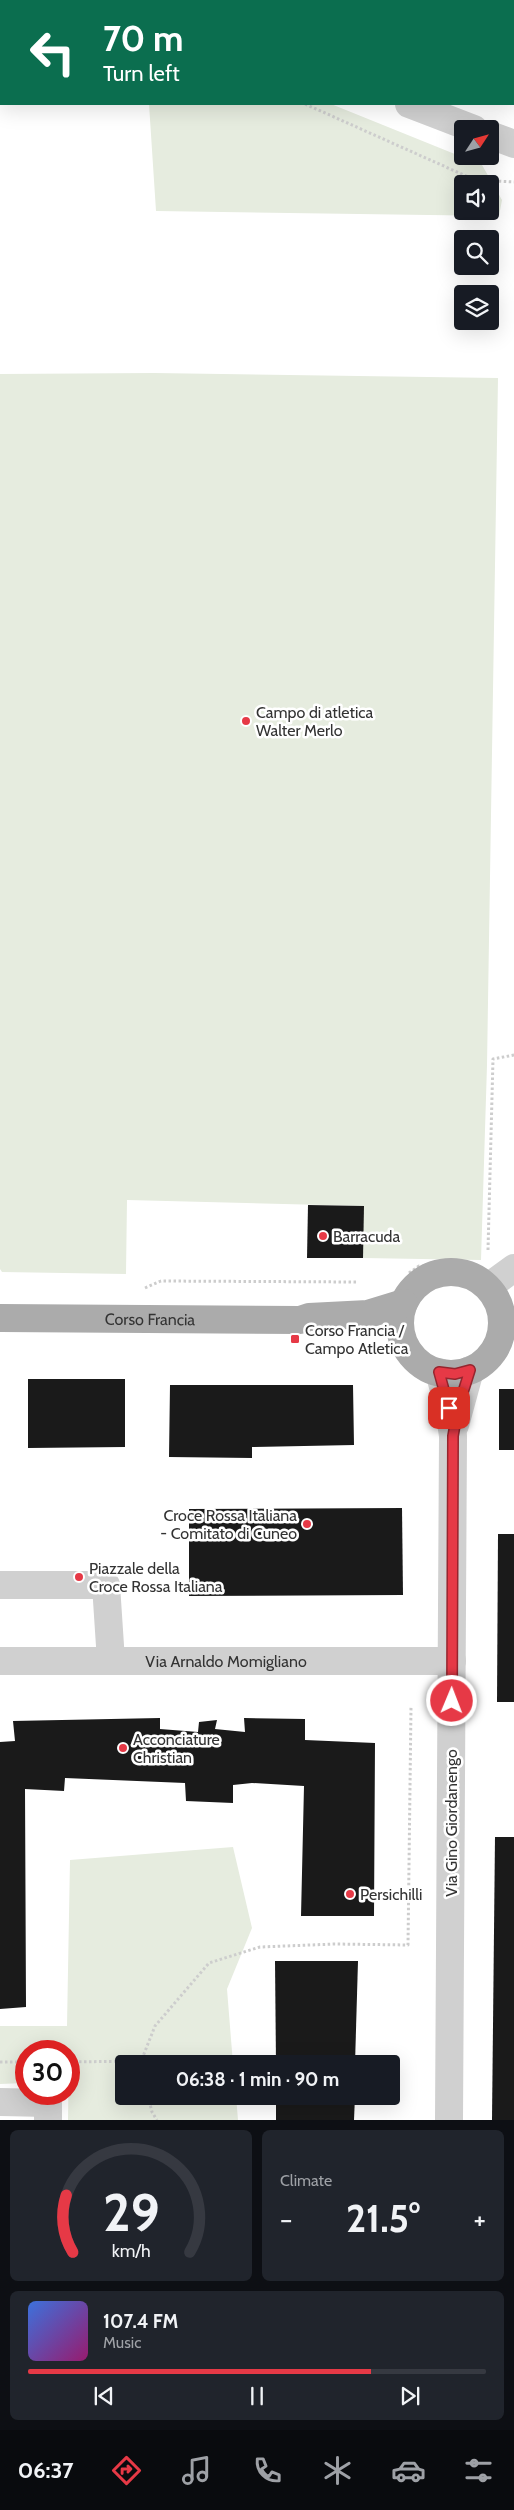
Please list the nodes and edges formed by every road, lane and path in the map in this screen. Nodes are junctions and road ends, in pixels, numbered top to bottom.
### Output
1 (307, 105) edge
2 (412, 105) edge
3 (454, 121) edge
4 (499, 138) edge
5 (514, 144) edge
6 (514, 182) edge
7 (514, 1055) edge
8 (367, 1282) dead end
9 (501, 1283) edge
10 (142, 1289) dead end
11 (404, 1290) junction
12 (0, 1318) edge
13 (300, 1320) junction
14 (506, 1338) edge
15 (405, 1344) junction
16 (470, 1370) junction
17 (439, 1372) junction
18 (453, 1436) junction
19 (0, 1585) edge
20 (0, 1661) edge
21 (111, 1661) junction
22 (452, 1661) junction
23 (411, 1706) dead end
24 (142, 2055) edge
25 (0, 2062) edge
26 (15, 2062) edge
27 (80, 2062) edge
28 (115, 2063) edge
29 (0, 2102) edge
30 (150, 2105) edge
31 (48, 2120) edge
32 (158, 2120) edge
33 (448, 2120) edge

1 - 6 path
2 - 3 street
4 - 5 street
7 - 9 path
8 - 10 path
9 - 11 main road
9 - 11 path
9 - 14 main road
11 - 13 main road, Corso Francia
11 - 15 main road
12 - 13 main road, Corso Francia
13 - 15 main road, Corso Francia
14 - 16 main road
15 - 17 main road
16 - 17 main road
16 - 18 street, Via Gino Giordanengo
17 - 18 street, Via Gino Giordanengo
18 - 22 street, Via Gino Giordanengo
19 - 21 street
20 - 21 street, Via Arnaldo Momigliano
21 - 22 street, Via Arnaldo Momigliano
22 - 33 street, Via Gino Giordanengo
23 - 24 path
25 - 26 path
27 - 28 path
29 - 31 street
30 - 32 path

